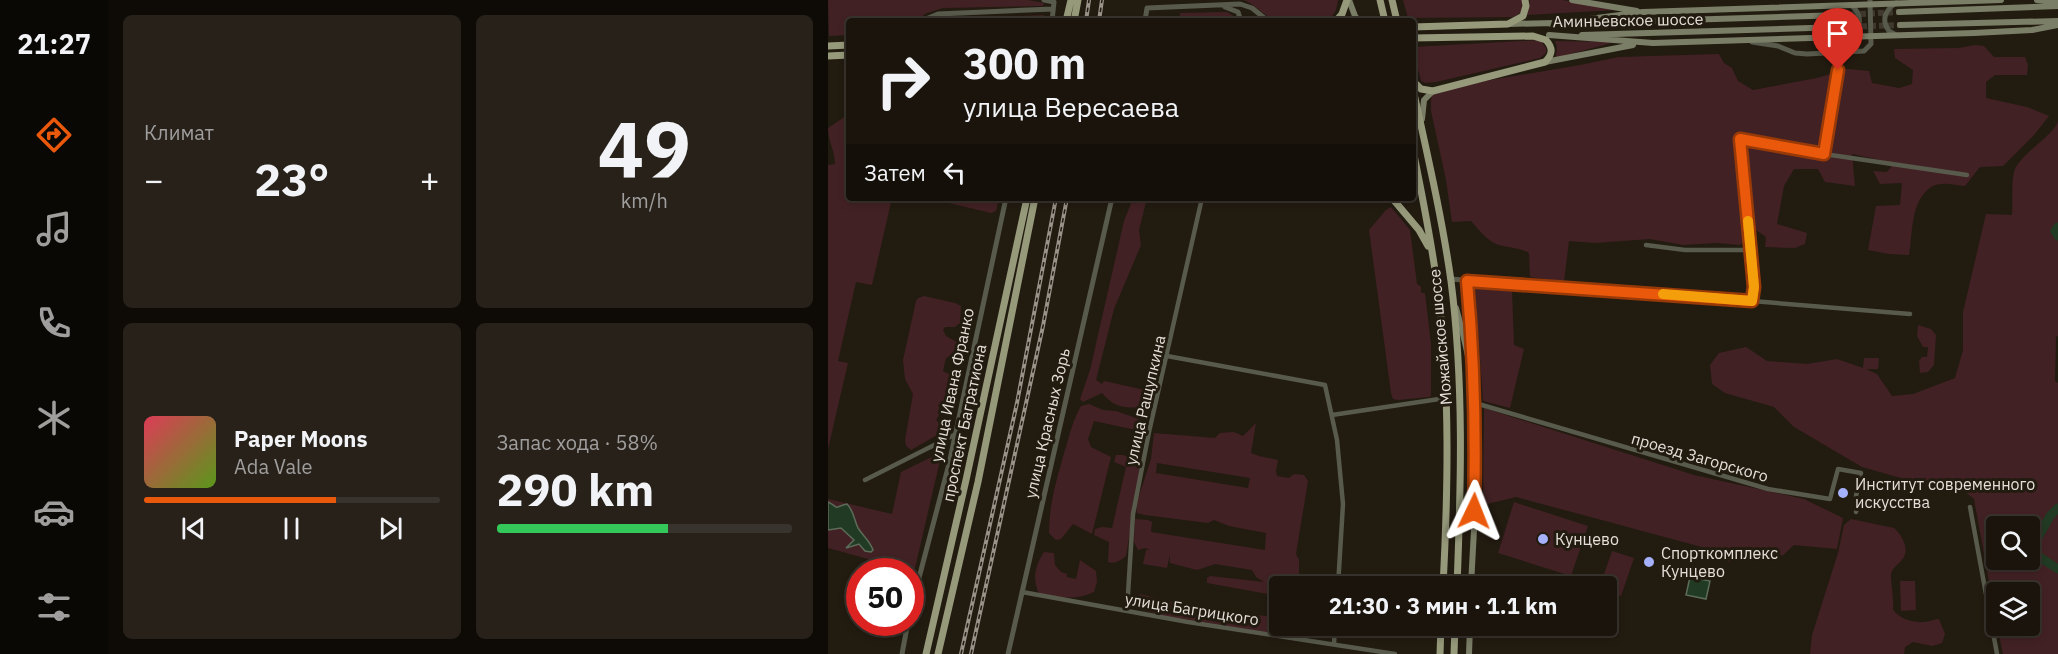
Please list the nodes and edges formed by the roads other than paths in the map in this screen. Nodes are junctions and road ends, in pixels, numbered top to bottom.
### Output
1 (1044, 0) edge
2 (1071, 0) edge
3 (1078, 0) edge
4 (1148, 0) edge
5 (1348, 0) edge
6 (1380, 0) edge
7 (1392, 0) edge
8 (1525, 0) edge
9 (1572, 0) edge
10 (2001, 0) edge
11 (2037, 0) edge
12 (1870, 2) edge
13 (1898, 2) junction
14 (1054, 3) edge
15 (1845, 4) junction
16 (2058, 4) edge
17 (1220, 6) junction
18 (1147, 8) junction
19 (1643, 12) junction
20 (1899, 12) tunnel mouth
21 (947, 14) junction
22 (1842, 15) tunnel mouth
23 (926, 18) edge
24 (936, 18) edge
25 (1052, 18) edge
26 (1067, 18) edge
27 (1075, 18) edge
28 (1145, 18) edge
29 (1240, 18) edge
30 (1264, 18) edge
31 (1338, 18) edge
32 (1356, 18) edge
33 (1384, 18) edge
34 (1396, 18) edge
35 (2058, 23) edge
36 (1508, 24) junction
37 (1551, 24) junction
38 (1900, 25) tunnel mouth
39 (1416, 27) edge
40 (1843, 27) tunnel mouth
41 (1549, 35) junction
42 (1533, 36) junction
43 (1898, 36) junction
44 (1845, 37) junction
45 (1871, 37) junction
46 (1416, 38) edge
47 (1744, 41) junction
48 (1653, 43) junction
49 (846, 45) edge
50 (828, 46) edge
51 (1840, 54) junction
52 (846, 55) edge
53 (828, 56) edge
54 (1545, 62) junction
55 (1416, 84) edge
56 (1433, 92) junction
57 (1416, 103) edge
58 (1421, 126) junction
59 (1824, 154) junction
60 (1416, 166) edge
61 (1417, 171) junction
62 (1967, 175) dead end
63 (1416, 176) edge
64 (1005, 201) edge
65 (1026, 201) edge
66 (1034, 201) edge
67 (1111, 201) edge
68 (1201, 201) edge
69 (1395, 201) edge
70 (1646, 245) dead end
71 (1750, 250) junction
72 (1433, 258) junction
73 (1450, 279) junction
74 (1467, 281) junction
75 (1452, 290) junction
76 (1752, 301) junction
77 (1910, 314) dead end
78 (1167, 356) junction
79 (1474, 391) junction
80 (1446, 398) junction
81 (1474, 403) junction
82 (1332, 415) junction
83 (956, 434) junction
84 (866, 480) dead end
85 (1970, 507) dead end
86 (1856, 512) dead end
87 (924, 558) edge
88 (1339, 576) edge
89 (1443, 576) edge
90 (1457, 576) edge
91 (1472, 576) edge
92 (1022, 592) junction
93 (1127, 610) junction
94 (905, 636) edge
95 (1334, 636) edge
96 (1441, 636) edge
97 (1455, 636) edge
98 (1469, 636) edge
99 (1334, 644) junction
100 (902, 654) edge
101 (927, 654) edge
102 (938, 654) edge
103 (1008, 654) edge
104 (1395, 654) edge
105 (1440, 654) edge
106 (1454, 654) edge
107 (1468, 654) edge
108 (1996, 654) edge

1 - 14 street
2 - 26 main road
3 - 27 main road
4 - 18 street
5 - 31 main road
5 - 32 main road
6 - 33 main road
7 - 34 main road
8 - 36 main road
9 - 19 main road
10 - 13 main road
11 - 16 main road
12 - 13 main road
12 - 15 main road
12 - 45 street
13 - 43 street
14 - 21 street
14 - 25 street
15 - 19 main road
15 - 44 street
16 - 20 main road
17 - 18 street
17 - 29 street
17 - 30 street
18 - 28 street
19 - 37 main road
21 - 23 street
21 - 24 street
22 - 37 main road, Аминьевское шоссе
35 - 38 main road
35 - 43 main road
36 - 37 main road, Аминьевское шоссе
36 - 39 main road, Аминьевское шоссе
40 - 41 main road, Аминьевское шоссе
41 - 42 main road, Аминьевское шоссе
41 - 48 main road
42 - 46 main road, Аминьевское шоссе
42 - 54 main road
43 - 45 main road
44 - 45 main road
44 - 47 main road
45 - 51 street
47 - 48 main road
47 - 51 street
48 - 54 main road
49 - 50 main road
51 - 59 street
52 - 53 main road
54 - 56 main road
55 - 56 main road
56 - 58 main road
57 - 58 main road, Можайское шоссе
58 - 73 main road, Можайское шоссе
59 - 62 street
59 - 71 street
60 - 61 main road, Можайское шоссе
61 - 63 main road
61 - 72 main road, Можайское шоссе
64 - 83 street, улица Ивана Франко
65 - 101 main road, проспект Багратиона
66 - 102 main road, проспект Багратиона
67 - 92 street, улица Красных Зорь
68 - 78 street, улица Ращупкина
69 - 72 main road
70 - 71 street
71 - 76 street
72 - 80 main road, Можайское шоссе
73 - 74 street
73 - 75 main road, Можайское шоссе
74 - 76 street
74 - 79 street
75 - 79 main road
75 - 90 main road, Можайское шоссе
76 - 77 street
78 - 82 street
78 - 93 street, улица Ращупкина
79 - 81 main road
80 - 82 street
80 - 89 main road, Можайское шоссе
81 - 86 street, проезд Загорского
81 - 91 main road
82 - 88 street
83 - 84 street
83 - 87 street, улица Ивана Франко
85 - 108 street
92 - 93 street, улица Багрицкого
92 - 103 street, улица Красных Зорь
93 - 99 street, улица Багрицкого
94 - 100 street
95 - 99 street
96 - 105 main road
97 - 106 main road
98 - 107 main road
99 - 104 street, улица Багрицкого

